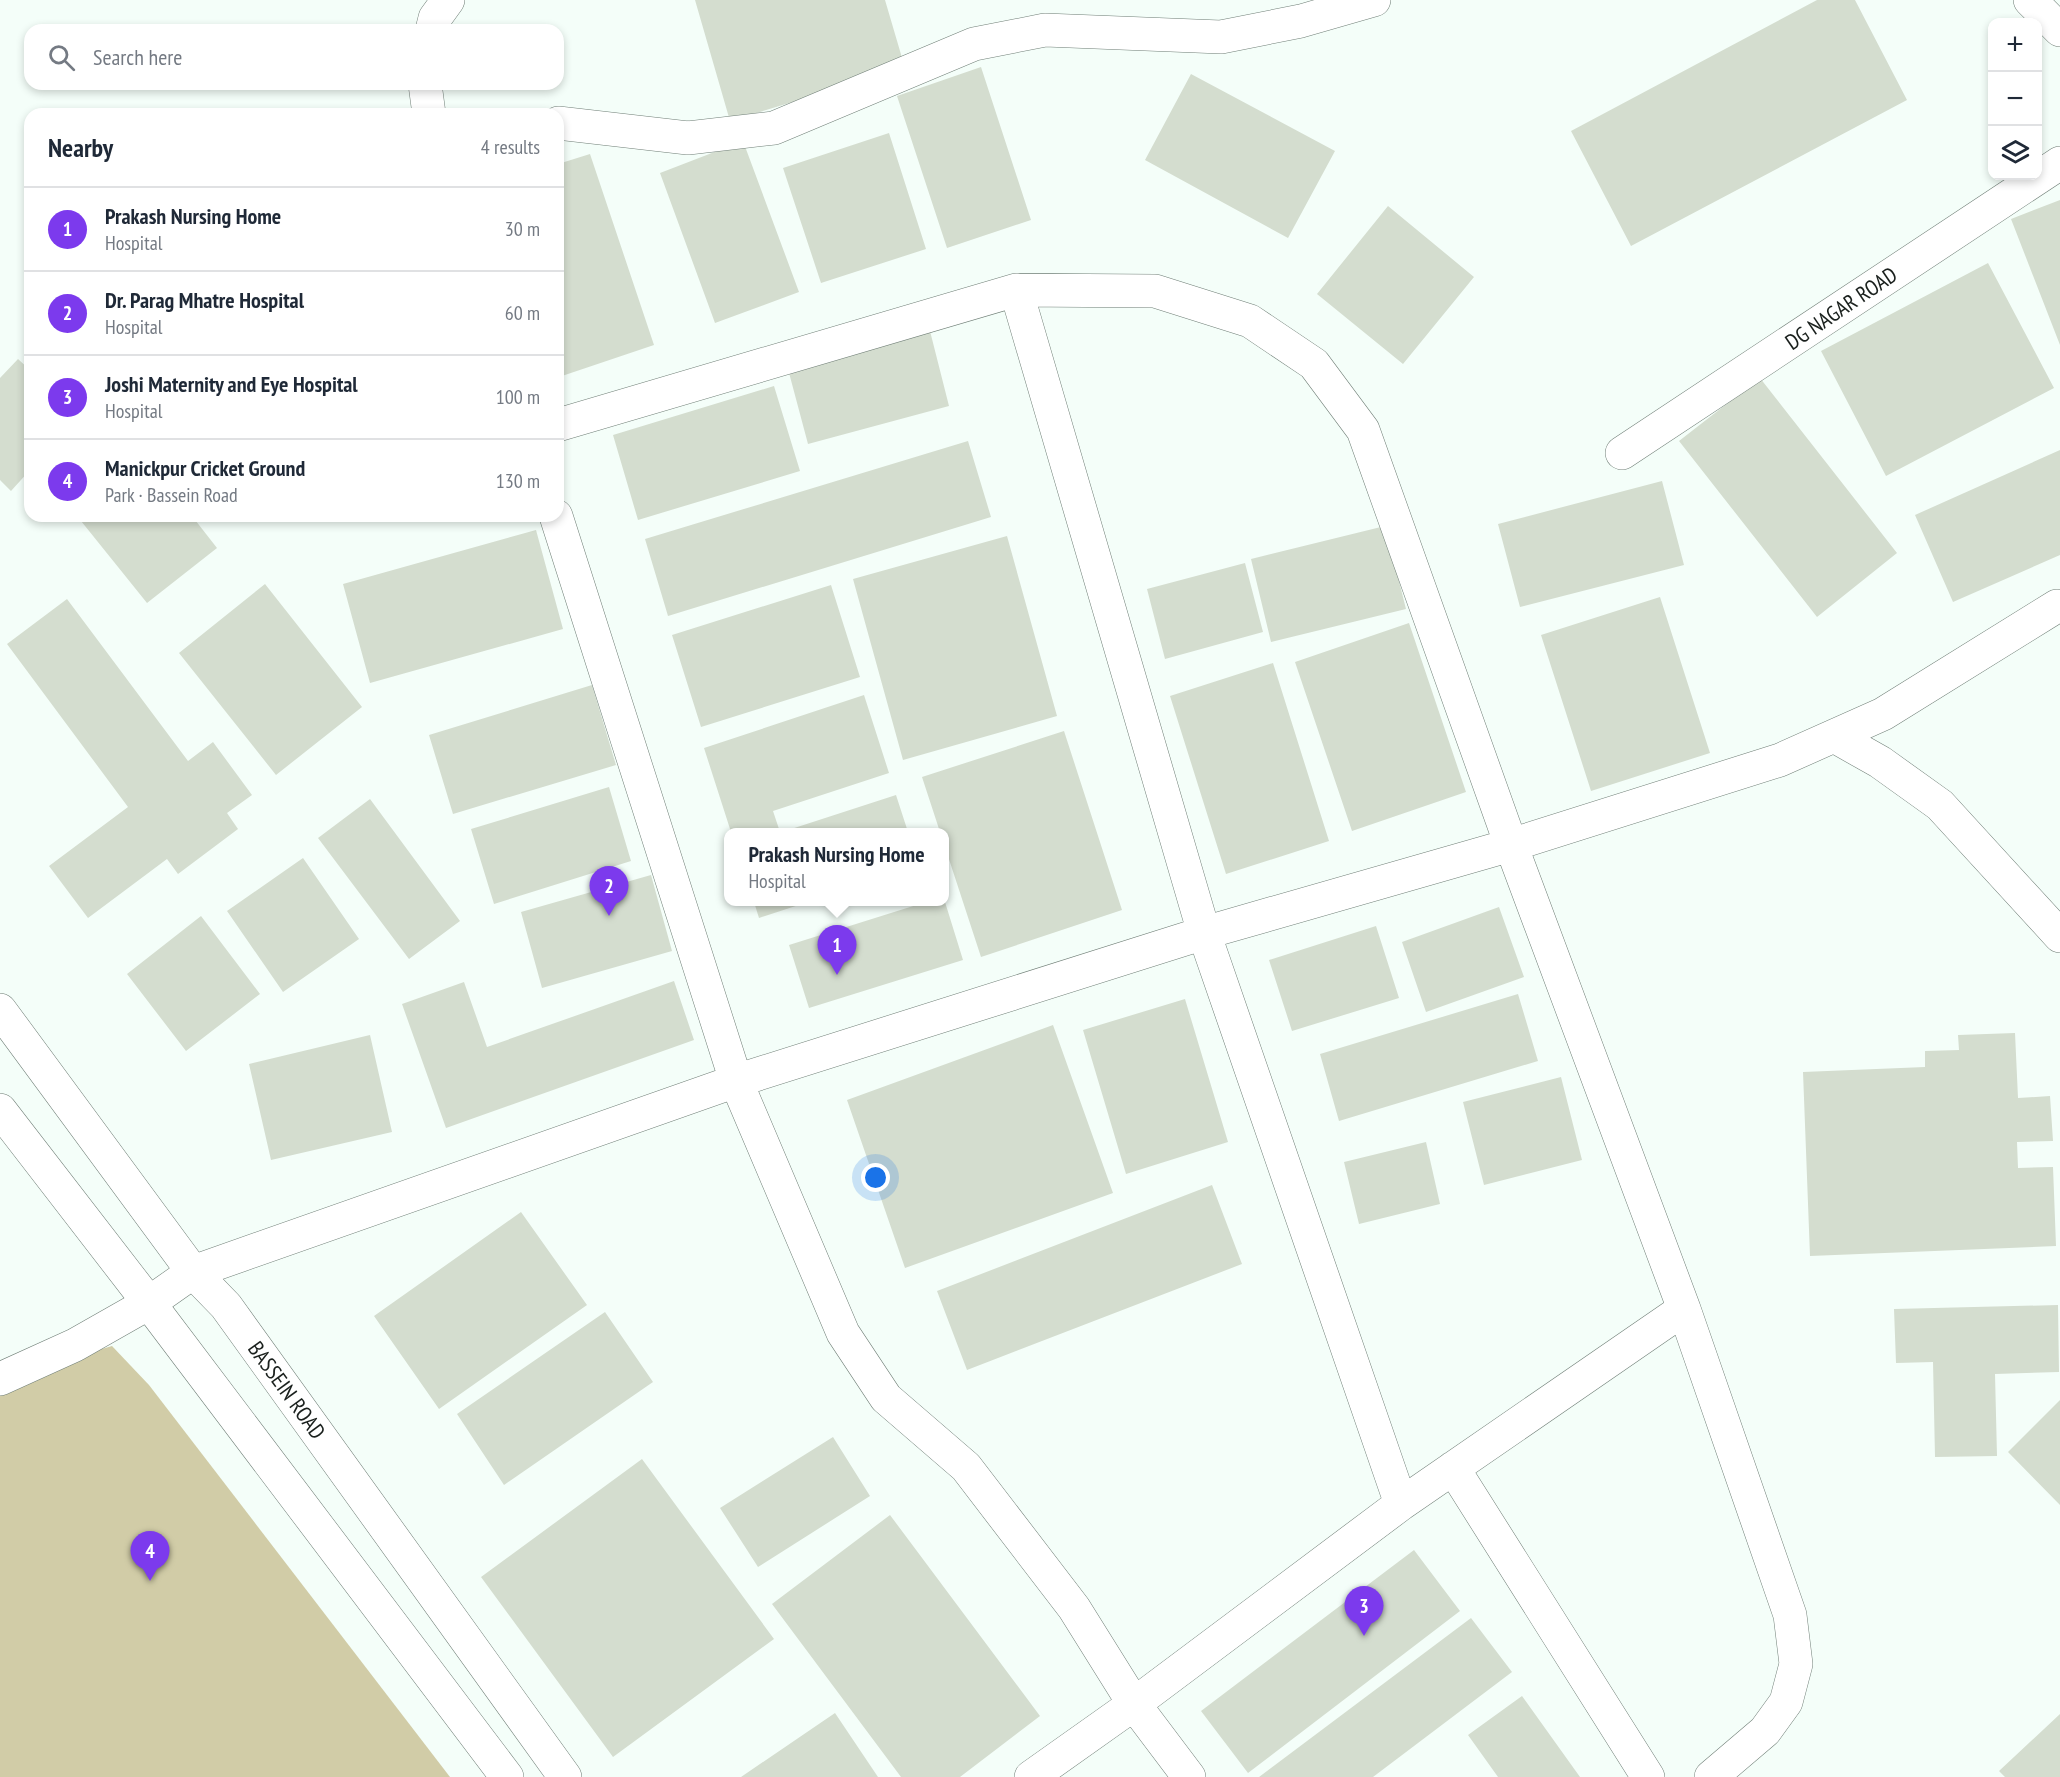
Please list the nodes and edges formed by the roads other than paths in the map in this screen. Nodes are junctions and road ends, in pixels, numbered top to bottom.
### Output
1 (448, 0) edge
2 (1374, 0) edge
3 (2030, 0) edge
4 (434, 24) edge
5 (2060, 30) edge
6 (426, 90) edge
7 (428, 108) edge
8 (564, 124) edge
9 (2060, 163) edge
10 (1016, 290) junction
11 (564, 423) edge
12 (1622, 453) dead end
13 (558, 522) edge
14 (2057, 606) dead end
15 (1834, 736) junction
16 (1511, 845) junction
17 (1204, 933) junction
18 (2060, 936) edge
19 (0, 1010) edge
20 (736, 1080) junction
21 (0, 1110) edge
22 (193, 1272) junction
23 (149, 1303) junction
24 (1684, 1309) junction
25 (0, 1379) edge
26 (1453, 1468) junction
27 (1401, 1504) junction
28 (1134, 1704) junction
29 (507, 1777) edge
30 (564, 1777) edge
31 (1031, 1777) edge
32 (1189, 1777) edge
33 (1648, 1777) edge
34 (1711, 1777) edge

1 - 4 street
2 - 8 street
3 - 5 street
6 - 7 street
9 - 12 street, DG NAGAR ROAD
10 - 11 street
10 - 16 street
10 - 17 street
13 - 20 street
14 - 15 street
15 - 16 street
15 - 18 street
16 - 17 street
16 - 24 street
17 - 20 street
17 - 27 street
19 - 22 street, BASSEIN ROAD
20 - 22 street
20 - 28 street
21 - 23 street
22 - 23 street
22 - 30 street, BASSEIN ROAD
23 - 25 street
23 - 29 street
24 - 26 street
24 - 34 street
26 - 27 street
26 - 33 street
27 - 28 street
28 - 31 street
28 - 32 street

